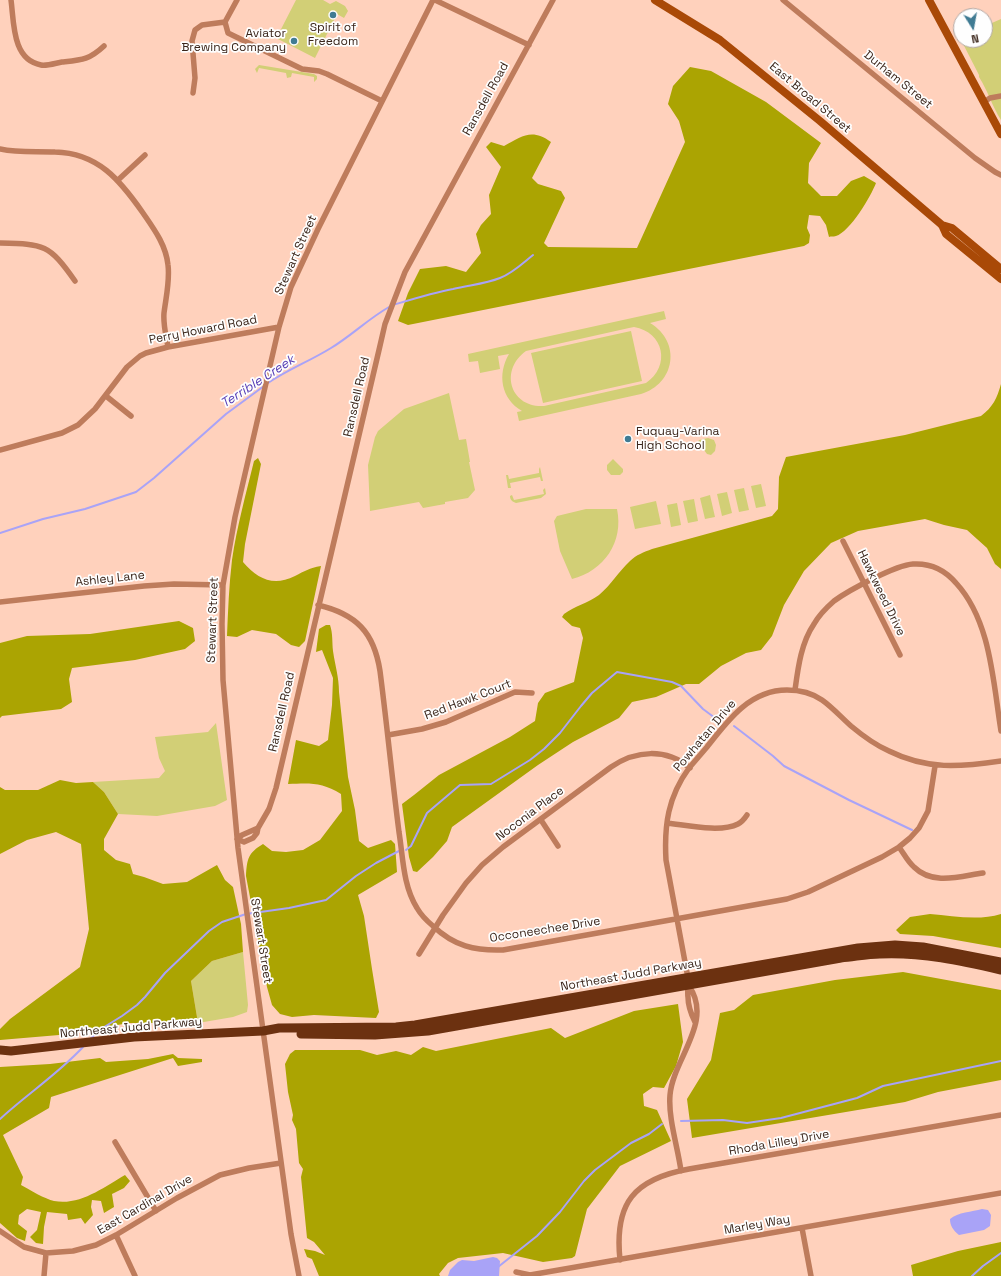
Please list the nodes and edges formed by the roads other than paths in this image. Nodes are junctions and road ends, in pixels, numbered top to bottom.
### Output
1 (11, 0) edge
2 (237, 0) edge
3 (434, 0) edge
4 (553, 0) edge
5 (656, 0) edge
6 (783, 0) edge
7 (929, 0) edge
8 (225, 22) junction
9 (529, 45) junction
10 (104, 46) dead end
11 (193, 93) dead end
12 (1001, 96) edge
13 (382, 102) junction
14 (984, 102) junction
15 (1001, 134) edge
16 (0, 149) edge
17 (145, 155) dead end
18 (1001, 174) edge
19 (118, 180) junction
20 (942, 226) junction
21 (0, 243) edge
22 (1001, 268) edge
23 (1001, 279) edge
24 (75, 281) dead end
25 (279, 327) junction
26 (168, 346) junction
27 (106, 396) junction
28 (131, 416) dead end
29 (0, 450) edge
30 (843, 541) dead end
31 (864, 584) junction
32 (223, 585) junction
33 (0, 602) edge
34 (318, 604) junction
35 (900, 655) dead end
36 (796, 690) junction
37 (532, 693) dead end
38 (1001, 731) edge
39 (388, 735) junction
40 (1001, 761) edge
41 (935, 766) junction
42 (690, 768) junction
43 (747, 815) dead end
44 (541, 820) junction
45 (666, 823) junction
46 (237, 840) junction
47 (558, 846) dead end
48 (899, 848) junction
49 (983, 873) dead end
50 (678, 919) junction
51 (436, 928) junction
52 (419, 954) dead end
53 (1001, 962) edge
54 (1001, 970) edge
55 (689, 982) junction
56 (263, 1031) junction
57 (0, 1050) edge
58 (1001, 1115) edge
59 (115, 1142) dead end
60 (281, 1163) junction
61 (681, 1171) junction
62 (1001, 1193) edge
63 (156, 1211) junction
64 (802, 1228) junction
65 (0, 1231) edge
66 (116, 1235) junction
67 (46, 1253) junction
68 (620, 1260) junction
69 (516, 1272) dead end
70 (44, 1276) edge
71 (135, 1276) edge
72 (299, 1276) edge
73 (811, 1276) edge

1 - 10 street
2 - 8 street
3 - 9 street
3 - 13 street, Stewart Street
4 - 9 street, Ransdell Road
5 - 20 main road, East Broad Street
6 - 18 street, Durham Street
7 - 14 main road
8 - 11 street
8 - 13 street
9 - 34 street, Ransdell Road
12 - 14 street
13 - 25 street, Stewart Street
14 - 15 main road
16 - 19 street
17 - 19 street
19 - 26 street
20 - 22 main road, East Broad Street
20 - 23 main road, East Broad Street
21 - 24 street
25 - 26 street, Perry Howard Road
25 - 32 street, Stewart Street
26 - 27 street, Perry Howard Road
27 - 28 street
27 - 29 street, Perry Howard Road
30 - 31 street, Hawkweed Drive
31 - 35 street, Hawkweed Drive
31 - 36 street
31 - 38 street
32 - 33 street, Ashley Lane
32 - 46 street, Stewart Street
34 - 39 street, Occoneechee Drive
34 - 46 street, Ransdell Road
36 - 41 street, Powhatan Drive
36 - 42 street, Powhatan Drive
37 - 39 street, Red Hawk Court
39 - 51 street, Occoneechee Drive
40 - 41 street, Powhatan Drive
41 - 48 street, Occoneechee Drive
42 - 44 street, Noconia Place
42 - 45 street, Powhatan Drive
43 - 45 street
44 - 47 street
44 - 51 street, Noconia Place
45 - 50 street, Powhatan Drive
46 - 56 street, Stewart Street
48 - 49 street
48 - 50 street, Occoneechee Drive
50 - 51 street, Occoneechee Drive
50 - 55 street, Powhatan Drive
51 - 52 street, Noconia Place
53 - 55 highway, Northeast Judd Parkway
54 - 55 highway, Northeast Judd Parkway
55 - 56 highway, Northeast Judd Parkway
55 - 61 street, Powhatan Drive
56 - 57 highway, Northeast Judd Parkway
56 - 60 street, Stewart Street
58 - 61 street, Rhoda Lilley Drive
59 - 63 street
60 - 63 street, East Cardinal Drive
60 - 72 street, Stewart Street
61 - 68 street, Rhoda Lilley Drive
62 - 64 street, Marley Way
63 - 66 street, East Cardinal Drive
64 - 68 street, Marley Way
64 - 73 street
65 - 67 street, East Cardinal Drive
66 - 67 street, East Cardinal Drive
66 - 71 street
67 - 70 street
68 - 69 street, Marley Way

